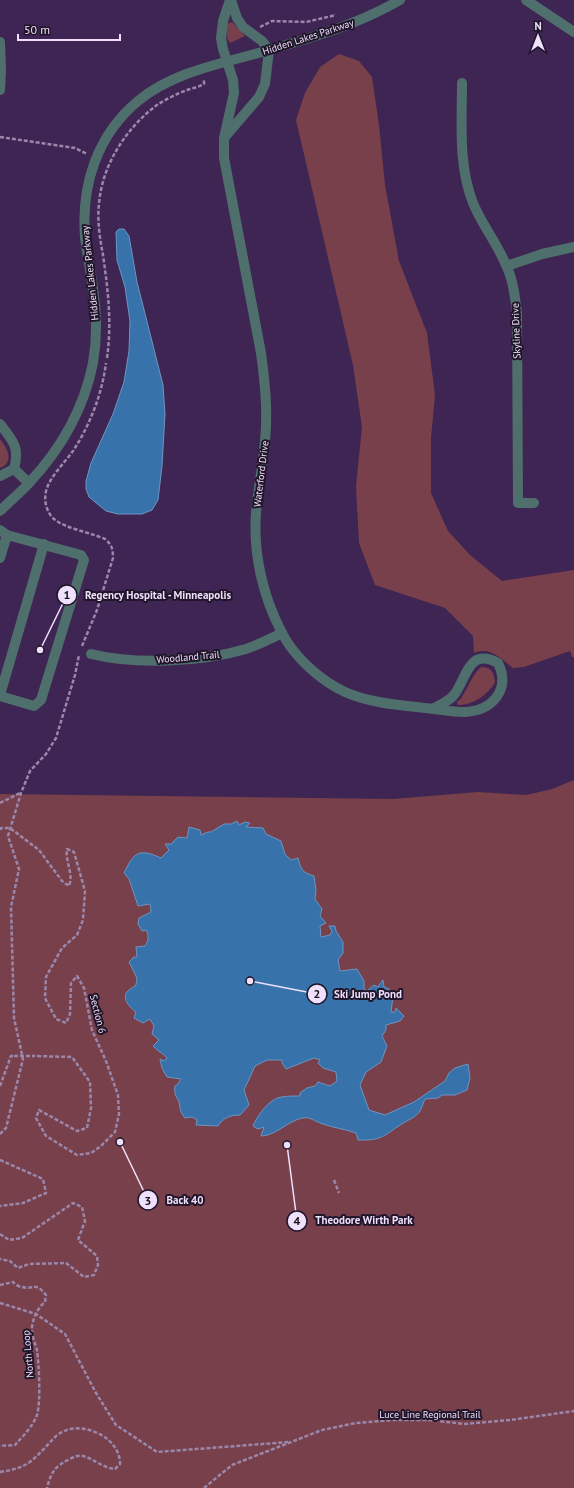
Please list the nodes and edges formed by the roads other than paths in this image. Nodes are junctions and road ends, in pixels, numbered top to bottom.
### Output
1 (231, 0) edge
2 (400, 0) edge
3 (526, 0) edge
4 (574, 32) edge
5 (0, 42) edge
6 (269, 50) junction
7 (227, 62) junction
8 (462, 82) dead end
9 (0, 90) edge
10 (224, 138) junction
11 (574, 247) edge
12 (507, 266) junction
13 (0, 424) edge
14 (14, 469) junction
15 (0, 476) edge
16 (29, 483) junction
17 (534, 503) dead end
18 (0, 511) edge
19 (4, 532) edge
20 (44, 544) junction
21 (0, 558) edge
22 (282, 633) junction
23 (92, 654) dead end
24 (0, 696) edge
25 (433, 709) junction

1 - 6 street
1 - 7 street, Waterford Drive
2 - 6 street, Hidden Lakes Parkway
3 - 4 street
5 - 9 street
6 - 7 street, Hidden Lakes Parkway
6 - 10 street
7 - 10 street, Waterford Drive
7 - 16 street, Hidden Lakes Parkway
8 - 12 street, Skyline Drive
10 - 22 street, Waterford Drive
11 - 12 street
12 - 17 street, Skyline Drive
13 - 14 street
14 - 15 street
14 - 16 street
16 - 18 street, Hidden Lakes Parkway
19 - 20 street
19 - 21 street
20 - 24 street
20 - 24 street
22 - 23 street, Woodland Trail
22 - 25 street, Waterford Drive
25 - 25 street, Waterford Drive

